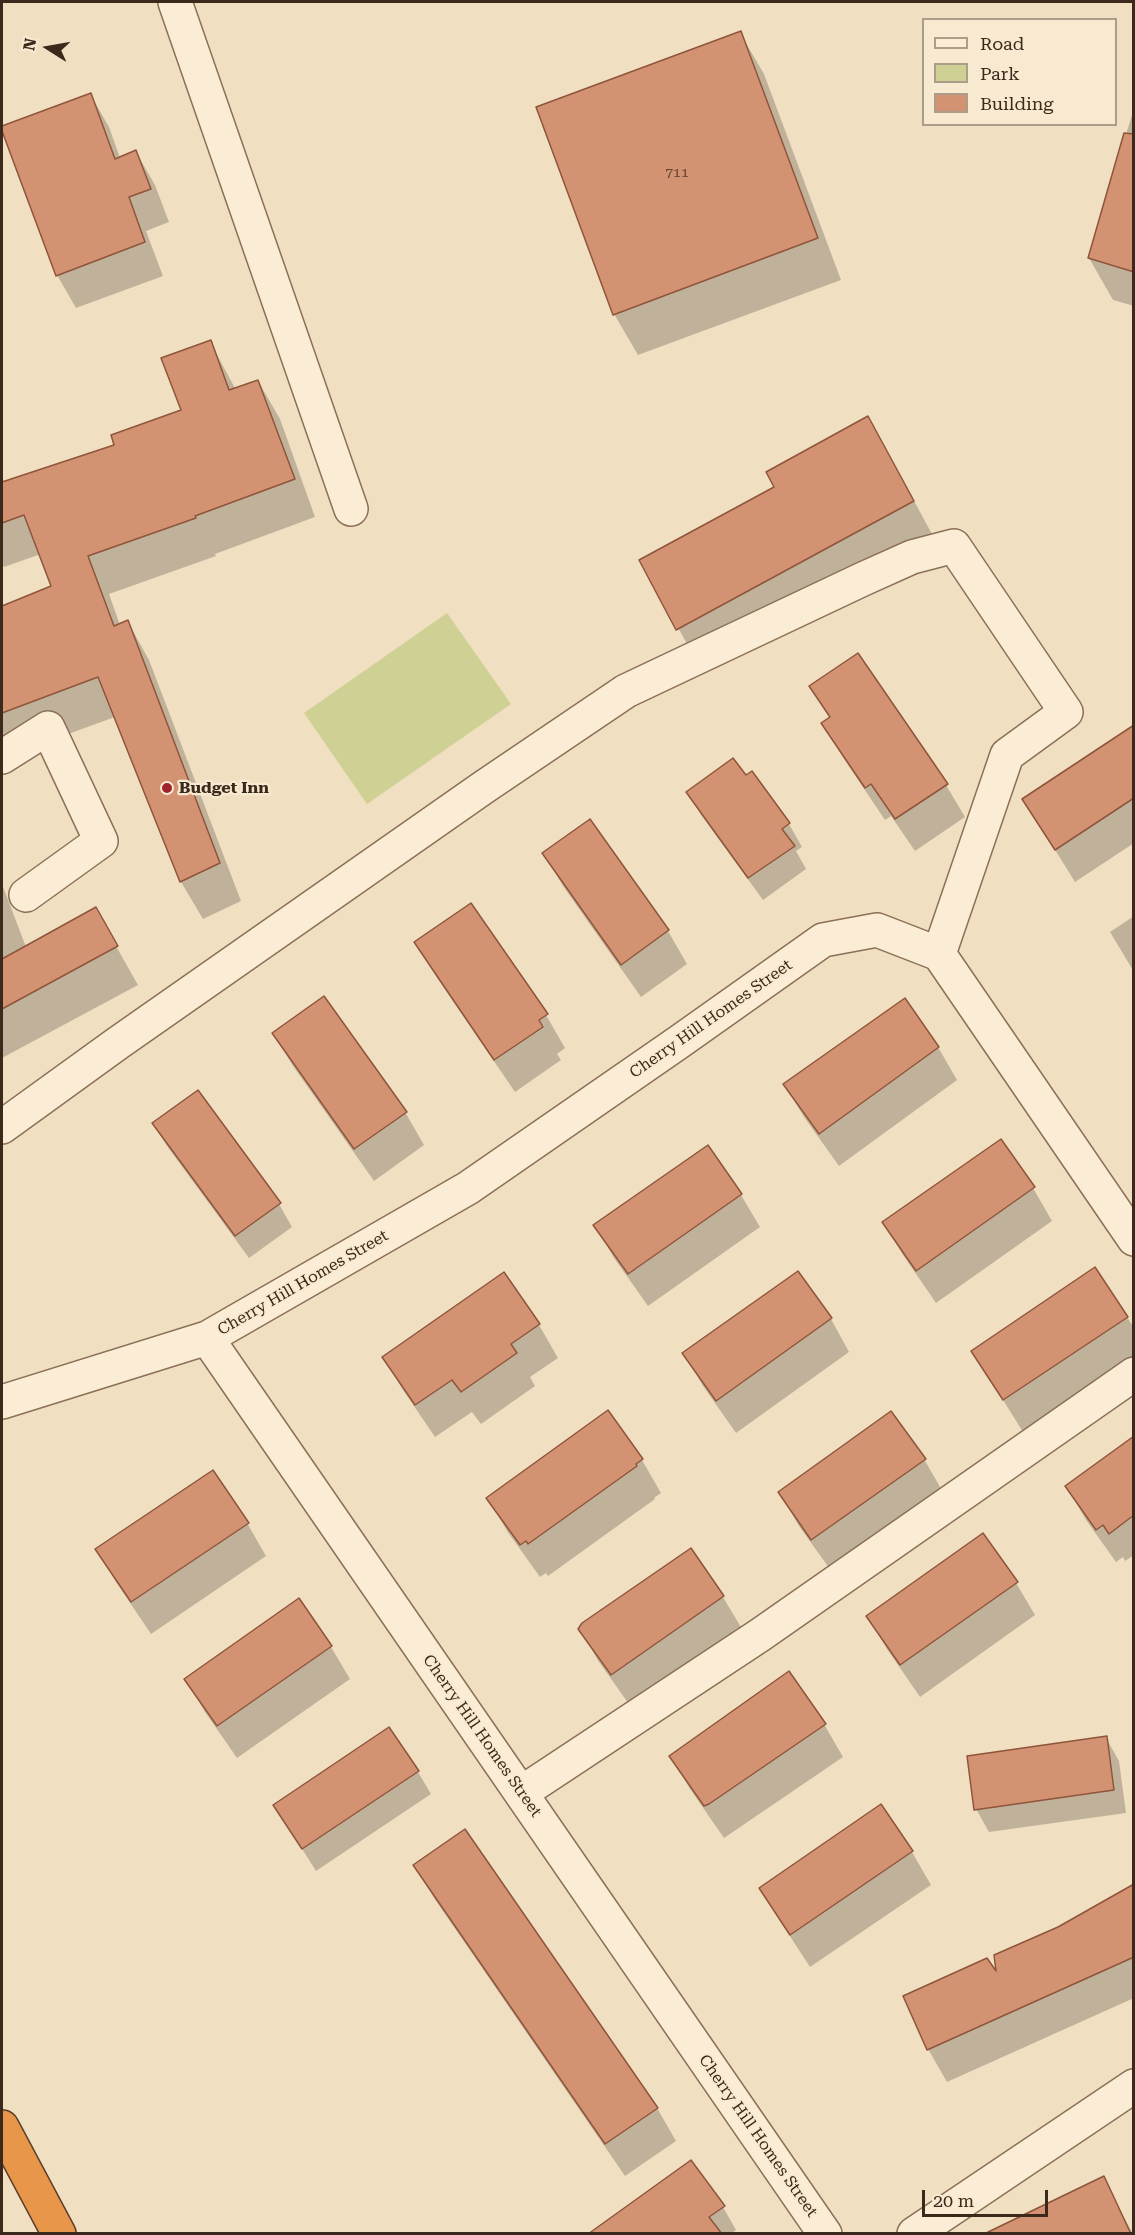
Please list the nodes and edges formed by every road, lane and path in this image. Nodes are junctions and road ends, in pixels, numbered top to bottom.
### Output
1 (175, 2) edge
2 (351, 509) dead end
3 (2, 757) edge
4 (26, 895) dead end
5 (939, 954) junction
6 (2, 1127) edge
7 (1134, 1239) edge
8 (207, 1338) junction
9 (1134, 1374) edge
10 (2, 1402) edge
11 (521, 1793) junction
12 (1134, 2086) edge
13 (2, 2127) edge
14 (59, 2234) edge
15 (825, 2234) edge
16 (914, 2234) edge

1 - 2 street
3 - 4 street
5 - 6 street
5 - 7 street
5 - 8 street, Cherry Hill Homes Street
8 - 10 street
8 - 11 street, Cherry Hill Homes Street
9 - 11 street
11 - 15 street, Cherry Hill Homes Street
12 - 16 street
13 - 14 highway

